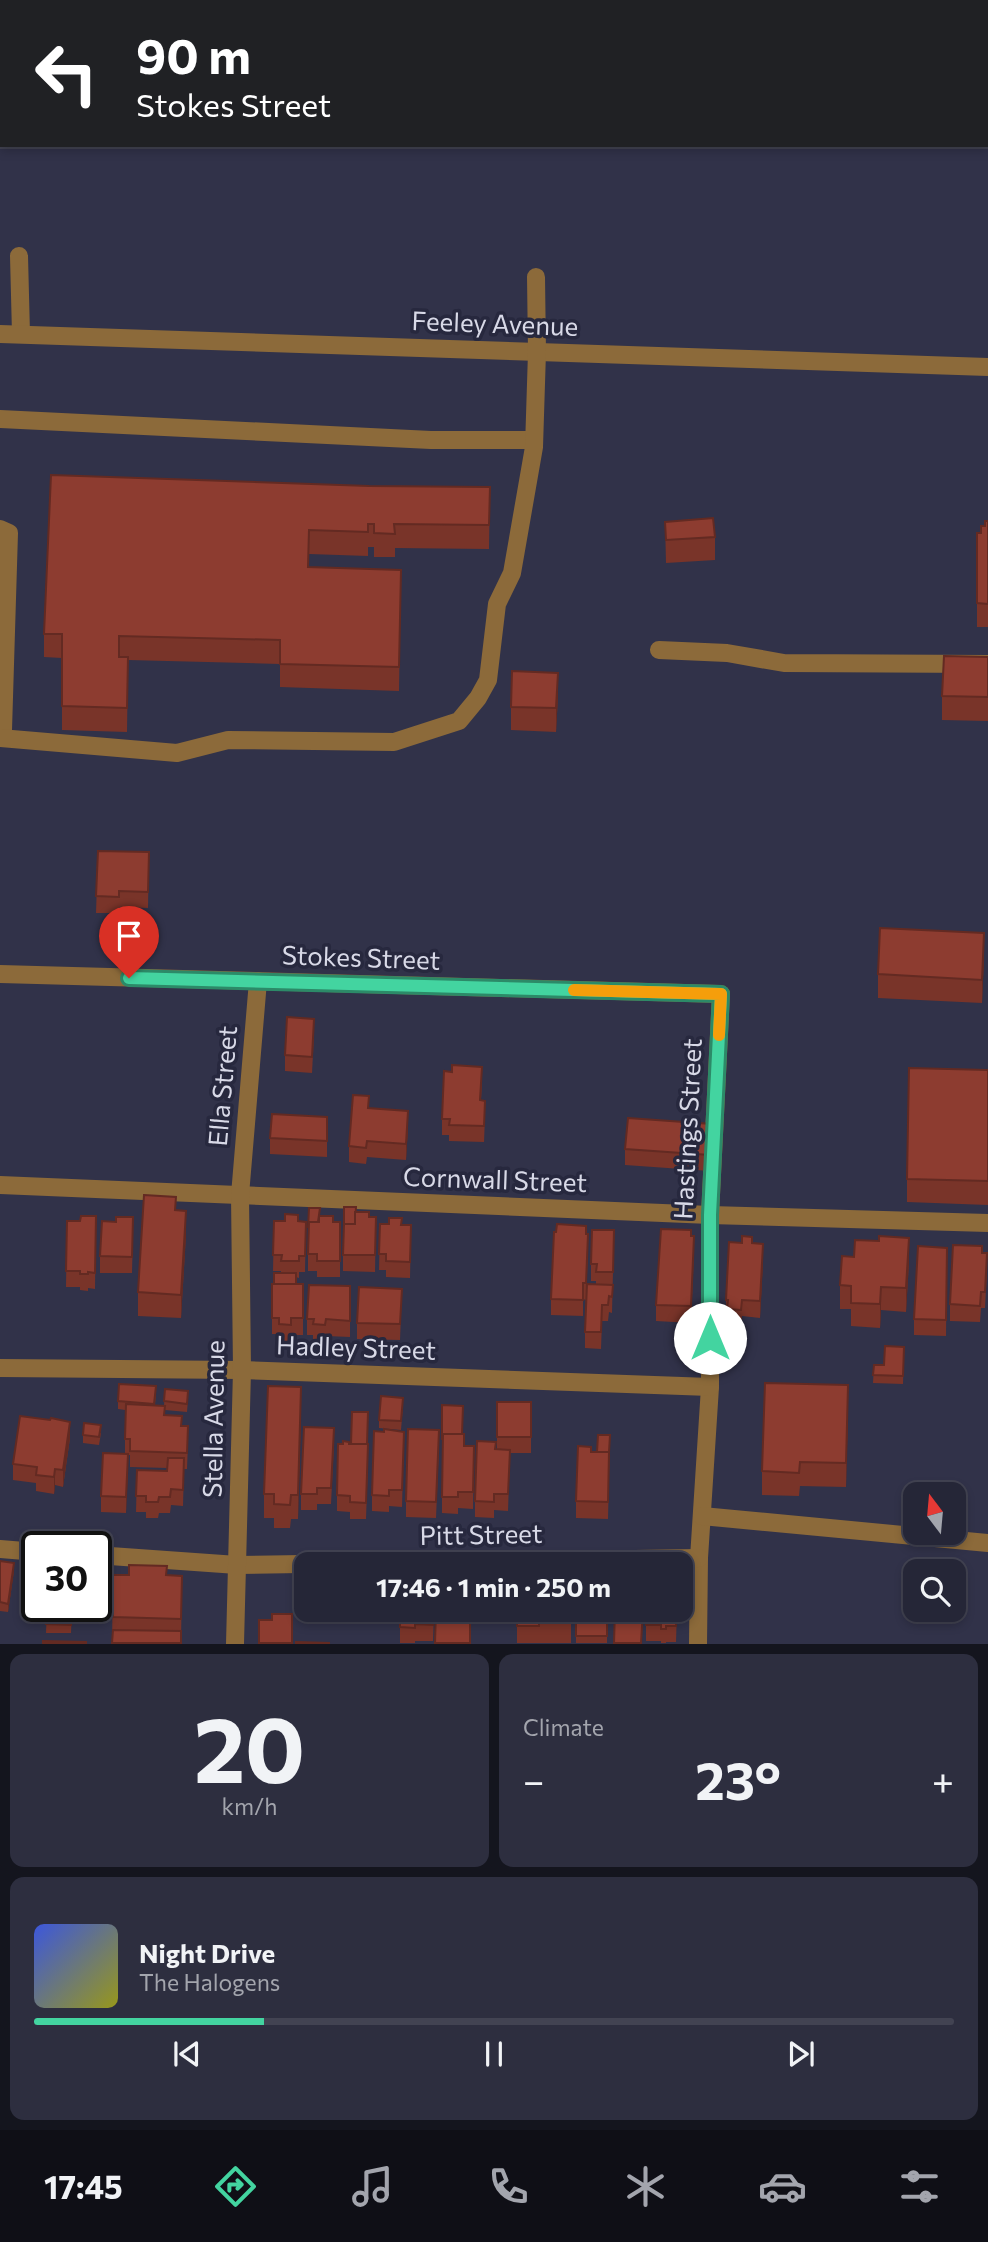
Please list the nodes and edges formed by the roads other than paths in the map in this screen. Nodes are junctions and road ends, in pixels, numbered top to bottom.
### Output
1 (19, 256) dead end
2 (536, 277) dead end
3 (0, 334) edge
4 (20, 334) junction
5 (537, 352) junction
6 (988, 367) edge
7 (0, 419) edge
8 (534, 440) junction
9 (0, 529) edge
10 (659, 650) dead end
11 (988, 664) edge
12 (0, 737) edge
13 (0, 974) edge
14 (258, 981) junction
15 (721, 994) joint
16 (0, 1185) edge
17 (240, 1195) junction
18 (710, 1215) junction
19 (988, 1223) edge
20 (0, 1368) edge
21 (242, 1370) junction
22 (710, 1387) junction
23 (702, 1516) junction
24 (988, 1543) edge
25 (0, 1549) edge
26 (21, 1551) edge
27 (112, 1556) edge
28 (699, 1558) junction
29 (237, 1565) junction
30 (234, 1643) edge
31 (698, 1643) edge

1 - 4 street
2 - 5 street
3 - 4 street, Feeley Avenue
4 - 5 street, Feeley Avenue
5 - 6 street, Feeley Avenue
5 - 8 street
7 - 8 street
8 - 12 street
9 - 12 street
10 - 11 street
13 - 14 street, Stokes Street
14 - 15 street, Stokes Street
14 - 17 street, Ella Street
15 - 18 street, Hastings Street
16 - 17 street, Cornwall Street
17 - 18 street, Cornwall Street
17 - 21 street, Stella Avenue
18 - 19 street, Cornwall Street
18 - 22 street, Hastings Street
20 - 21 street, Hadley Street
21 - 22 street, Hadley Street
21 - 29 street, Stella Avenue
22 - 23 street, Hastings Street
23 - 24 street
23 - 28 street, Hastings Street
25 - 26 street
27 - 29 street, Pitt Street
28 - 29 street, Pitt Street
28 - 31 street, Hastings Street
29 - 30 street, Stella Avenue

